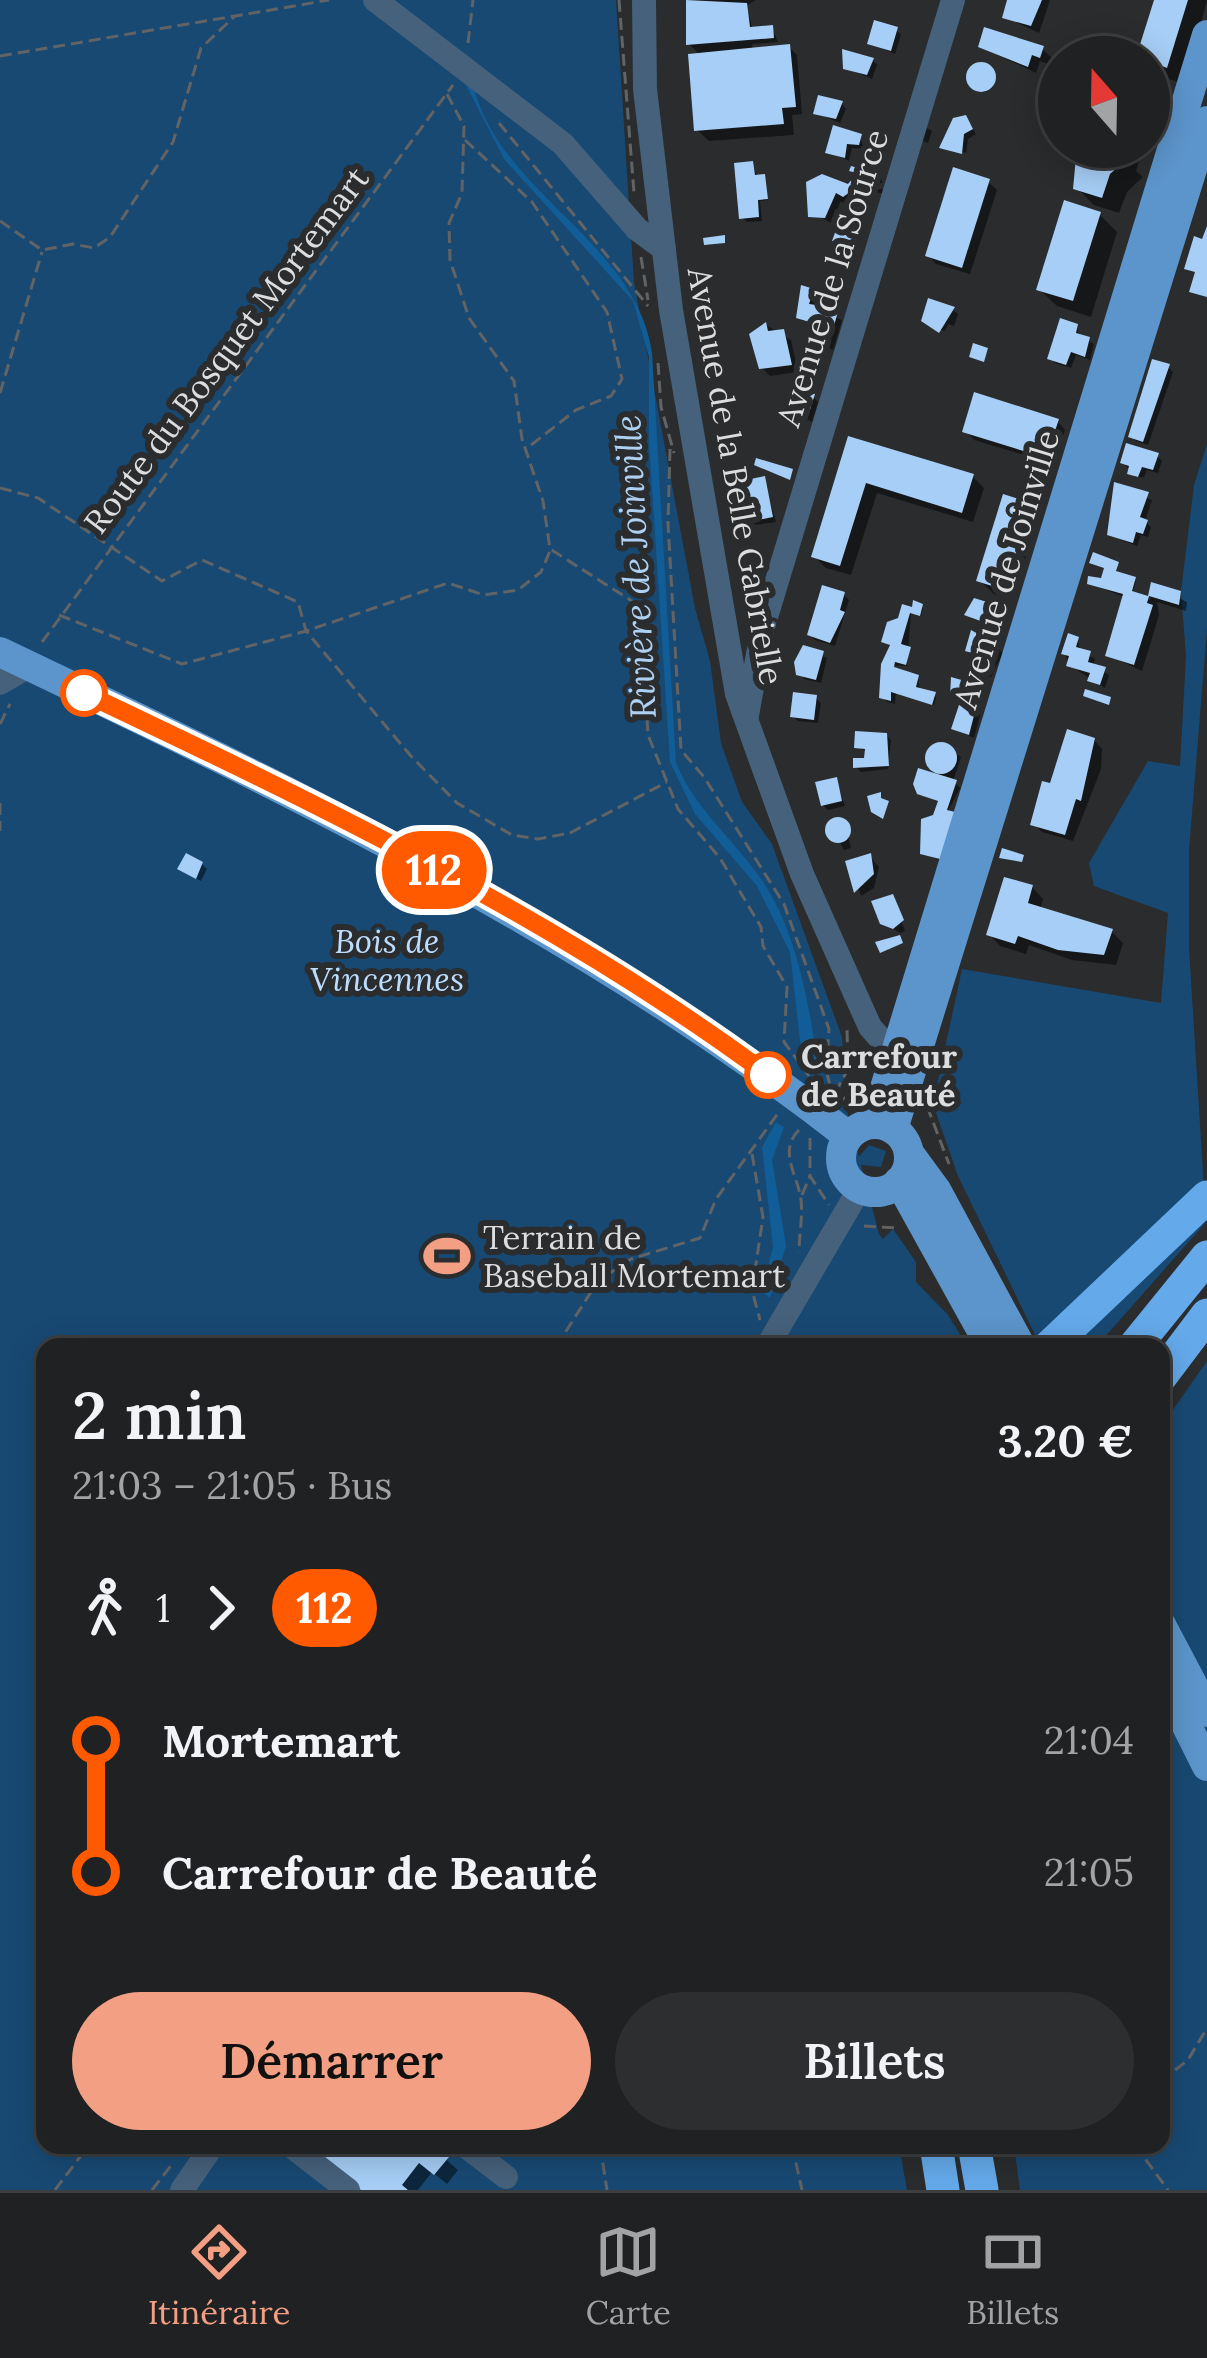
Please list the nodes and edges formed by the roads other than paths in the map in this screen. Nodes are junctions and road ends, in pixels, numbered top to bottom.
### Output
1 (375, 0) edge
2 (644, 0) edge
3 (953, 0) edge
4 (1207, 35) edge
5 (1207, 121) edge
6 (664, 249) junction
7 (724, 618) junction
8 (763, 627) junction
9 (0, 652) edge
10 (29, 666) junction
11 (0, 683) edge
12 (747, 718) junction
13 (906, 1054) junction
14 (885, 1145) junction
15 (860, 1189) junction
16 (1207, 1197) edge
17 (1207, 1257) edge
18 (1207, 1315) edge
19 (760, 1334) edge
20 (987, 1338) edge
21 (1016, 1338) edge
22 (1058, 1338) edge
23 (1142, 1338) edge
24 (1170, 1364) edge
25 (1170, 1642) edge
26 (1170, 1692) edge
27 (1207, 1712) edge
28 (1207, 1766) edge
29 (207, 2154) edge
30 (304, 2154) edge
31 (476, 2154) edge
32 (937, 2154) edge
33 (976, 2154) edge
34 (506, 2177) dead end
35 (189, 2179) edge
36 (348, 2190) edge
37 (943, 2190) edge
38 (982, 2190) edge

1 - 6 street
2 - 6 street, Avenue de la Belle Gabrielle
3 - 8 street, Avenue de la Source
4 - 13 main road, Avenue de Joinville
5 - 13 main road, Avenue de Joinville
6 - 7 street, Avenue de la Belle Gabrielle
7 - 8 street
7 - 12 street, Avenue de la Belle Gabrielle
8 - 12 street, Avenue de la Source
9 - 10 main road
10 - 11 street
10 - 14 main road
12 - 13 street, Avenue de la Belle Gabrielle
13 - 14 main road, Avenue de Joinville
14 - 15 main road
14 - 15 main road
14 - 20 main road
14 - 21 main road
15 - 19 street
16 - 22 highway
17 - 23 highway
18 - 24 highway
25 - 27 main road
26 - 28 main road
29 - 35 street
30 - 36 street
31 - 34 street
32 - 37 highway
33 - 38 highway

